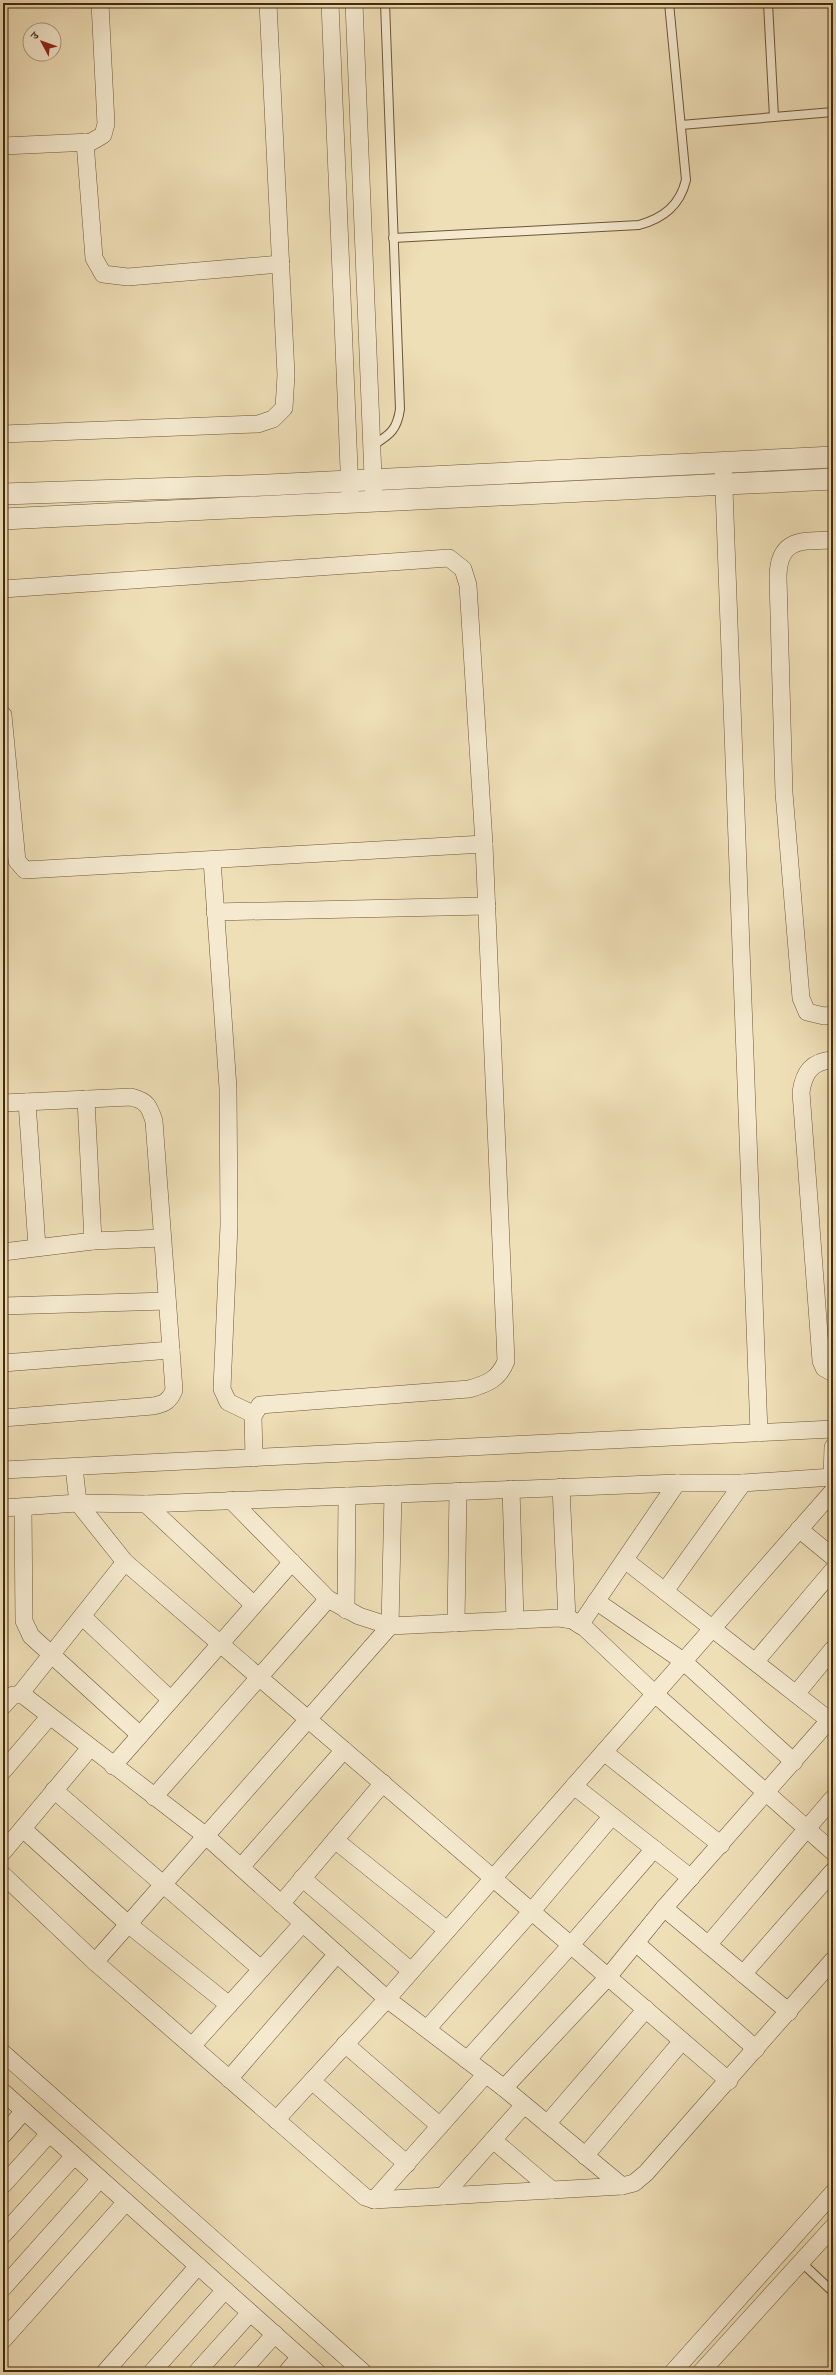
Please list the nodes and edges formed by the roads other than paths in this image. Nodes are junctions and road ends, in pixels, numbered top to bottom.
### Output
1 (100, 3) edge
2 (268, 3) edge
3 (330, 3) edge
4 (354, 3) edge
5 (385, 3) edge
6 (669, 3) edge
7 (768, 3) edge
8 (833, 112) edge
9 (774, 117) junction
10 (681, 125) junction
11 (85, 142) junction
12 (3, 146) edge
13 (393, 238) junction
14 (281, 264) junction
15 (3, 434) edge
16 (372, 446) junction
17 (833, 457) edge
18 (723, 462) junction
19 (833, 479) edge
20 (373, 480) junction
21 (349, 482) junction
22 (724, 484) junction
23 (3, 494) edge
24 (374, 502) junction
25 (350, 503) junction
26 (3, 519) edge
27 (833, 540) edge
28 (3, 589) edge
29 (3, 715) edge
30 (484, 844) junction
31 (212, 860) junction
32 (487, 906) junction
33 (215, 912) junction
34 (833, 1015) edge
35 (833, 1060) edge
36 (86, 1099) junction
37 (27, 1102) junction
38 (3, 1103) edge
39 (162, 1238) junction
40 (93, 1241) junction
41 (37, 1247) junction
42 (3, 1252) edge
43 (167, 1301) junction
44 (3, 1306) edge
45 (171, 1350) junction
46 (3, 1363) edge
47 (833, 1373) edge
48 (253, 1414) junction
49 (3, 1418) edge
50 (833, 1429) edge
51 (759, 1433) junction
52 (833, 1447) edge
53 (254, 1458) junction
54 (74, 1467) junction
55 (3, 1470) edge
56 (832, 1481) edge
57 (677, 1483) junction
58 (743, 1483) junction
59 (561, 1487) junction
60 (511, 1489) junction
61 (458, 1491) junction
62 (393, 1494) junction
63 (347, 1496) junction
64 (231, 1500) junction
65 (78, 1503) junction
66 (146, 1504) junction
67 (3, 1508) edge
68 (23, 1508) junction
69 (799, 1529) junction
70 (833, 1557) edge
71 (624, 1560) junction
72 (125, 1562) junction
73 (292, 1562) junction
74 (833, 1570) edge
75 (665, 1591) junction
76 (328, 1599) junction
77 (596, 1601) junction
78 (254, 1605) junction
79 (346, 1610) junction
80 (83, 1616) junction
81 (516, 1620) junction
82 (574, 1622) junction
83 (456, 1623) junction
84 (390, 1626) junction
85 (713, 1628) junction
86 (221, 1644) junction
87 (833, 1649) edge
88 (52, 1654) junction
89 (683, 1661) junction
90 (756, 1661) junction
91 (260, 1678) junction
92 (20, 1694) junction
93 (655, 1694) junction
94 (796, 1694) junction
95 (171, 1700) junction
96 (3, 1706) edge
97 (49, 1717) junction
98 (831, 1718) edge
99 (308, 1719) junction
100 (140, 1735) junction
101 (90, 1748) junction
102 (344, 1750) junction
103 (604, 1752) junction
104 (794, 1762) junction
105 (113, 1766) junction
106 (3, 1771) edge
107 (382, 1783) junction
108 (574, 1786) junction
109 (54, 1790) junction
110 (768, 1793) junction
111 (154, 1797) junction
112 (833, 1798) edge
113 (612, 1816) junction
114 (23, 1829) junction
115 (806, 1829) junction
116 (206, 1836) junction
117 (335, 1840) junction
118 (720, 1845) junction
119 (654, 1849) junction
120 (3, 1852) edge
121 (833, 1852) edge
122 (241, 1867) junction
123 (833, 1871) edge
124 (3, 1875) edge
125 (302, 1878) junction
126 (493, 1878) junction
127 (692, 1878) junction
128 (163, 1885) junction
129 (281, 1904) junction
130 (664, 1908) junction
131 (530, 1912) junction
132 (303, 1923) junction
133 (128, 1924) junction
134 (447, 1930) junction
135 (636, 1943) junction
136 (708, 1945) junction
137 (570, 1946) junction
138 (337, 1954) junction
139 (833, 1960) edge
140 (95, 1962) junction
141 (261, 1969) junction
142 (411, 1971) junction
143 (743, 1974) junction
144 (608, 1977) junction
145 (387, 1999) junction
146 (229, 2005) junction
147 (646, 2009) junction
148 (789, 2012) junction
149 (426, 2029) junction
150 (682, 2041) junction
151 (345, 2044) junction
152 (192, 2046) junction
153 (756, 2049) junction
154 (3, 2053) edge
155 (467, 2060) junction
156 (486, 2074) junction
157 (229, 2078) junction
158 (312, 2081) junction
159 (728, 2081) junction
160 (504, 2088) junction
161 (3, 2092) edge
162 (524, 2105) junction
163 (24, 2111) junction
164 (276, 2120) junction
165 (547, 2124) junction
166 (440, 2126) junction
167 (49, 2134) junction
168 (3, 2135) edge
169 (493, 2140) junction
170 (74, 2156) junction
171 (586, 2156) junction
172 (407, 2164) junction
173 (100, 2179) junction
174 (3, 2185) edge
175 (622, 2186) junction
176 (552, 2190) junction
177 (833, 2193) edge
178 (443, 2196) junction
179 (374, 2200) junction
180 (126, 2202) junction
181 (833, 2227) edge
182 (3, 2236) edge
183 (801, 2262) junction
184 (198, 2266) junction
185 (3, 2288) edge
186 (225, 2290) junction
187 (833, 2292) edge
188 (250, 2313) junction
189 (275, 2334) junction
190 (3, 2340) edge
191 (300, 2357) junction
192 (105, 2372) edge
193 (152, 2372) edge
194 (197, 2372) edge
195 (241, 2372) edge
196 (287, 2372) edge
197 (317, 2372) edge
198 (363, 2372) edge
199 (673, 2372) edge
200 (701, 2372) edge

1 - 11 street
2 - 14 street
3 - 21 street
4 - 16 street
5 - 13 lane
6 - 10 lane
7 - 9 lane
8 - 9 lane
9 - 10 lane
10 - 13 lane
11 - 12 street
11 - 14 street
13 - 16 lane
14 - 15 street
16 - 20 street
17 - 18 street
18 - 20 street
18 - 22 street
19 - 22 street
20 - 21 street
20 - 24 street
21 - 23 street
21 - 25 street
22 - 24 street
22 - 51 street
24 - 25 street
25 - 26 street
27 - 34 street
28 - 30 street
29 - 31 street
30 - 31 street
30 - 32 street
31 - 33 street
32 - 33 street
32 - 48 street
33 - 48 street
35 - 47 street
36 - 37 street
36 - 39 street
36 - 40 street
37 - 38 street
37 - 41 street
39 - 40 street
39 - 43 street
40 - 41 street
41 - 42 street
43 - 44 street
43 - 45 street
45 - 46 street
45 - 49 street
48 - 53 street
50 - 51 street
51 - 53 street
52 - 56 street
53 - 54 street
54 - 55 street
54 - 65 street
56 - 58 street
56 - 69 street
57 - 58 street
57 - 59 street
57 - 71 street
58 - 75 street
59 - 60 street
59 - 82 street
60 - 61 street
60 - 81 street
61 - 62 street
61 - 83 street
62 - 63 street
62 - 84 street
63 - 64 street
63 - 79 street
64 - 66 street
64 - 73 street
65 - 66 street
65 - 68 street
65 - 72 street
66 - 78 street
67 - 68 street
68 - 88 street
69 - 70 street
69 - 85 street
71 - 75 street
71 - 77 street
72 - 80 street
72 - 86 street
73 - 76 street
73 - 78 street
74 - 90 street
75 - 85 street
76 - 79 street
76 - 91 street
77 - 82 street
77 - 89 street
78 - 86 street
79 - 84 street
80 - 88 street
80 - 95 street
81 - 82 street
81 - 83 street
82 - 93 street
83 - 84 street
84 - 99 street
85 - 89 street
85 - 90 street
86 - 91 street
86 - 95 street
87 - 94 street
88 - 92 street
88 - 100 street
89 - 93 street
89 - 104 street
90 - 94 street
91 - 99 street
91 - 111 street
92 - 96 street
92 - 97 street
93 - 103 street
93 - 110 street
94 - 98 street
95 - 100 street
97 - 101 street
97 - 106 street
98 - 104 street
99 - 102 street
99 - 116 street
100 - 105 street
101 - 105 street
101 - 109 street
102 - 107 street
102 - 122 street
103 - 108 street
103 - 118 street
104 - 110 street
105 - 111 street
107 - 117 street
107 - 126 street
108 - 113 street
108 - 126 street
109 - 114 street
109 - 128 street
110 - 115 street
110 - 118 street
111 - 116 street
112 - 115 street
113 - 119 street
113 - 131 street
114 - 120 street
114 - 133 street
115 - 121 street
115 - 136 street
116 - 122 street
116 - 128 street
117 - 125 street
117 - 134 street
118 - 127 street
119 - 127 street
119 - 137 street
122 - 129 street
123 - 143 street
124 - 140 street
125 - 129 street
125 - 142 street
126 - 131 street
126 - 134 street
127 - 130 street
128 - 133 street
128 - 141 street
129 - 132 street
130 - 135 street
130 - 136 street
131 - 137 street
131 - 149 street
132 - 138 street
132 - 141 street
133 - 140 street
133 - 146 street
134 - 142 street
135 - 144 street
135 - 153 street
136 - 143 street
137 - 144 street
137 - 155 street
138 - 145 street
138 - 157 street
139 - 148 street
140 - 152 street
141 - 146 street
142 - 145 street
143 - 148 street
144 - 147 street
144 - 160 street
145 - 149 street
145 - 151 street
146 - 152 street
147 - 150 street
147 - 165 street
148 - 153 street
149 - 155 street
150 - 159 street
150 - 171 street
151 - 158 street
151 - 166 street
152 - 157 street
153 - 159 street
154 - 198 street
155 - 156 street
156 - 160 street
156 - 166 street
157 - 164 street
158 - 164 street
158 - 172 street
159 - 175 street
160 - 162 street
161 - 163 street
162 - 165 street
162 - 169 street
163 - 167 street
163 - 168 street
164 - 179 street
165 - 171 street
166 - 172 street
167 - 170 street
167 - 174 street
169 - 176 street
169 - 178 street
170 - 173 street
170 - 182 street
171 - 175 street
172 - 179 street
173 - 180 street
173 - 185 street
175 - 176 street
176 - 178 street
177 - 199 street
178 - 179 street
180 - 184 street
180 - 190 street
181 - 183 street
183 - 187 lane
183 - 200 street
184 - 186 street
184 - 192 street
186 - 188 street
186 - 193 street
188 - 189 street
188 - 194 street
189 - 191 street
189 - 195 street
191 - 196 street
191 - 197 street

